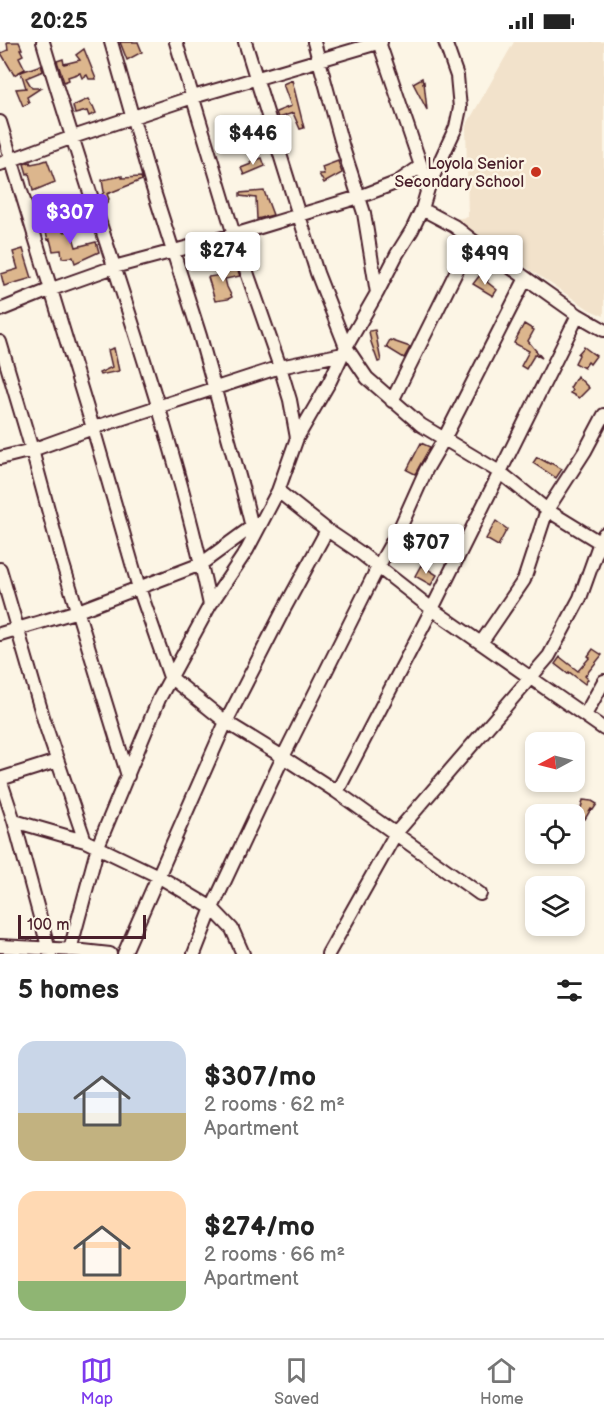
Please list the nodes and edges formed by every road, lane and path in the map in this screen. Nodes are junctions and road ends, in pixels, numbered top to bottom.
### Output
1 (43, 42) edge
2 (111, 42) edge
3 (176, 42) edge
4 (245, 42) edge
5 (314, 42) edge
6 (380, 42) edge
7 (446, 42) edge
8 (319, 61) junction
9 (257, 78) junction
10 (193, 97) junction
11 (133, 118) junction
12 (0, 122) edge
13 (73, 137) junction
14 (6, 161) edge
15 (421, 166) junction
16 (429, 185) junction
17 (359, 197) junction
18 (422, 209) junction
19 (299, 214) junction
20 (234, 235) junction
21 (472, 240) junction
22 (173, 252) junction
23 (114, 267) junction
24 (526, 278) junction
25 (52, 289) junction
26 (377, 292) junction
27 (0, 310) edge
28 (578, 315) junction
29 (604, 330) edge
30 (0, 342) edge
31 (345, 350) junction
32 (280, 367) junction
33 (214, 387) junction
34 (393, 401) junction
35 (158, 407) junction
36 (604, 415) edge
37 (93, 428) junction
38 (297, 438) junction
39 (444, 439) junction
40 (32, 450) junction
41 (0, 458) edge
42 (501, 473) junction
43 (278, 491) junction
44 (547, 510) junction
45 (263, 519) junction
46 (252, 527) junction
47 (327, 530) junction
48 (603, 540) edge
49 (201, 564) junction
50 (378, 567) junction
51 (0, 568) edge
52 (139, 588) junction
53 (210, 605) junction
54 (432, 609) junction
55 (78, 611) junction
56 (17, 629) junction
57 (0, 634) edge
58 (481, 643) junction
59 (170, 677) junction
60 (531, 677) junction
61 (604, 681) edge
62 (585, 716) junction
63 (226, 722) junction
64 (604, 729) edge
65 (283, 757) junction
66 (57, 761) junction
67 (128, 776) junction
68 (337, 792) junction
69 (14, 821) junction
70 (396, 833) junction
71 (85, 841) junction
72 (98, 846) junction
73 (158, 876) junction
74 (480, 894) dead end
75 (212, 908) junction
76 (0, 946) edge
77 (70, 950) junction
78 (50, 952) edge
79 (110, 954) edge
80 (124, 954) edge
81 (194, 954) edge
82 (243, 954) edge
83 (328, 954) edge

1 - 13 street
2 - 11 street
3 - 10 street
4 - 9 street
5 - 8 street
6 - 8 street
6 - 15 street
7 - 16 street
8 - 9 street
8 - 17 street
9 - 10 street
9 - 19 street
10 - 11 street
10 - 20 street
11 - 13 street
11 - 22 street
12 - 14 street
13 - 14 street
13 - 23 street
14 - 25 street
15 - 16 street
15 - 17 street
16 - 18 street
17 - 19 street
17 - 26 street
18 - 21 street
18 - 26 street
19 - 20 street
19 - 31 street
20 - 22 street
20 - 32 street
21 - 24 street
21 - 34 street
22 - 23 street
22 - 33 street
23 - 25 street
23 - 35 street
24 - 28 street
24 - 39 street
25 - 27 street
25 - 37 street
26 - 31 street
28 - 29 street
28 - 42 street
30 - 40 street
31 - 32 street
31 - 34 street
31 - 38 street
32 - 33 street
32 - 38 street
33 - 35 street
33 - 46 street
34 - 39 street
35 - 37 street
35 - 49 street
36 - 44 street
37 - 40 street
37 - 52 street
38 - 43 street
39 - 42 street
39 - 50 street
40 - 41 street
40 - 55 street
42 - 44 street
42 - 54 street
43 - 45 street
43 - 47 street
44 - 48 street
44 - 58 street
45 - 46 street
45 - 53 street
46 - 49 street
47 - 50 street
47 - 63 street
48 - 60 street
49 - 52 street
49 - 53 street
50 - 54 street
50 - 65 street
51 - 56 street
52 - 55 street
52 - 59 street
53 - 59 street
54 - 58 street
54 - 68 street
55 - 56 street
55 - 67 street
56 - 57 street
56 - 66 street
58 - 60 street
59 - 63 street
59 - 67 street
60 - 62 street
60 - 70 street
61 - 62 street
62 - 64 street
63 - 65 street
63 - 73 street
65 - 68 street
65 - 75 street
66 - 69 street
66 - 71 street
67 - 72 street
68 - 70 street
69 - 71 street
69 - 78 street
70 - 74 street
70 - 83 street
71 - 72 street
72 - 73 street
72 - 77 street
73 - 75 street
73 - 80 street
75 - 81 street
75 - 82 street
76 - 78 street
77 - 78 street
77 - 79 street

